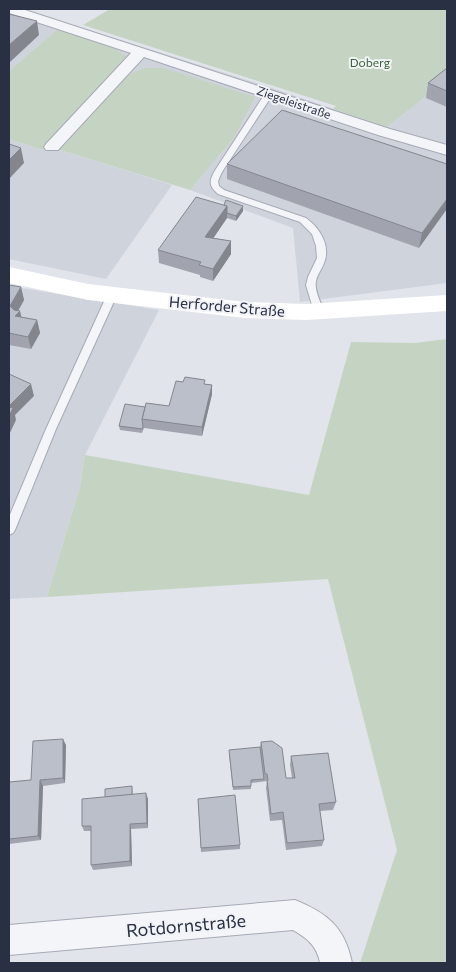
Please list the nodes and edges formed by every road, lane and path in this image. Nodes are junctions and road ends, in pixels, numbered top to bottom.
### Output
1 (9, 9) edge
2 (141, 51) junction
3 (269, 94) junction
4 (52, 147) dead end
5 (447, 150) edge
6 (9, 275) edge
7 (112, 294) junction
8 (447, 303) edge
9 (320, 312) junction
10 (9, 530) edge
11 (9, 940) edge
12 (336, 963) edge

1 - 2 street, Ziegeleistraße
2 - 3 street, Ziegeleistraße
2 - 4 street
3 - 5 street, Ziegeleistraße
3 - 9 lane
6 - 7 main road, Herforder Straße
7 - 9 main road, Herforder Straße
7 - 10 lane
8 - 9 main road, Herforder Straße
11 - 12 street, Rotdornstraße

